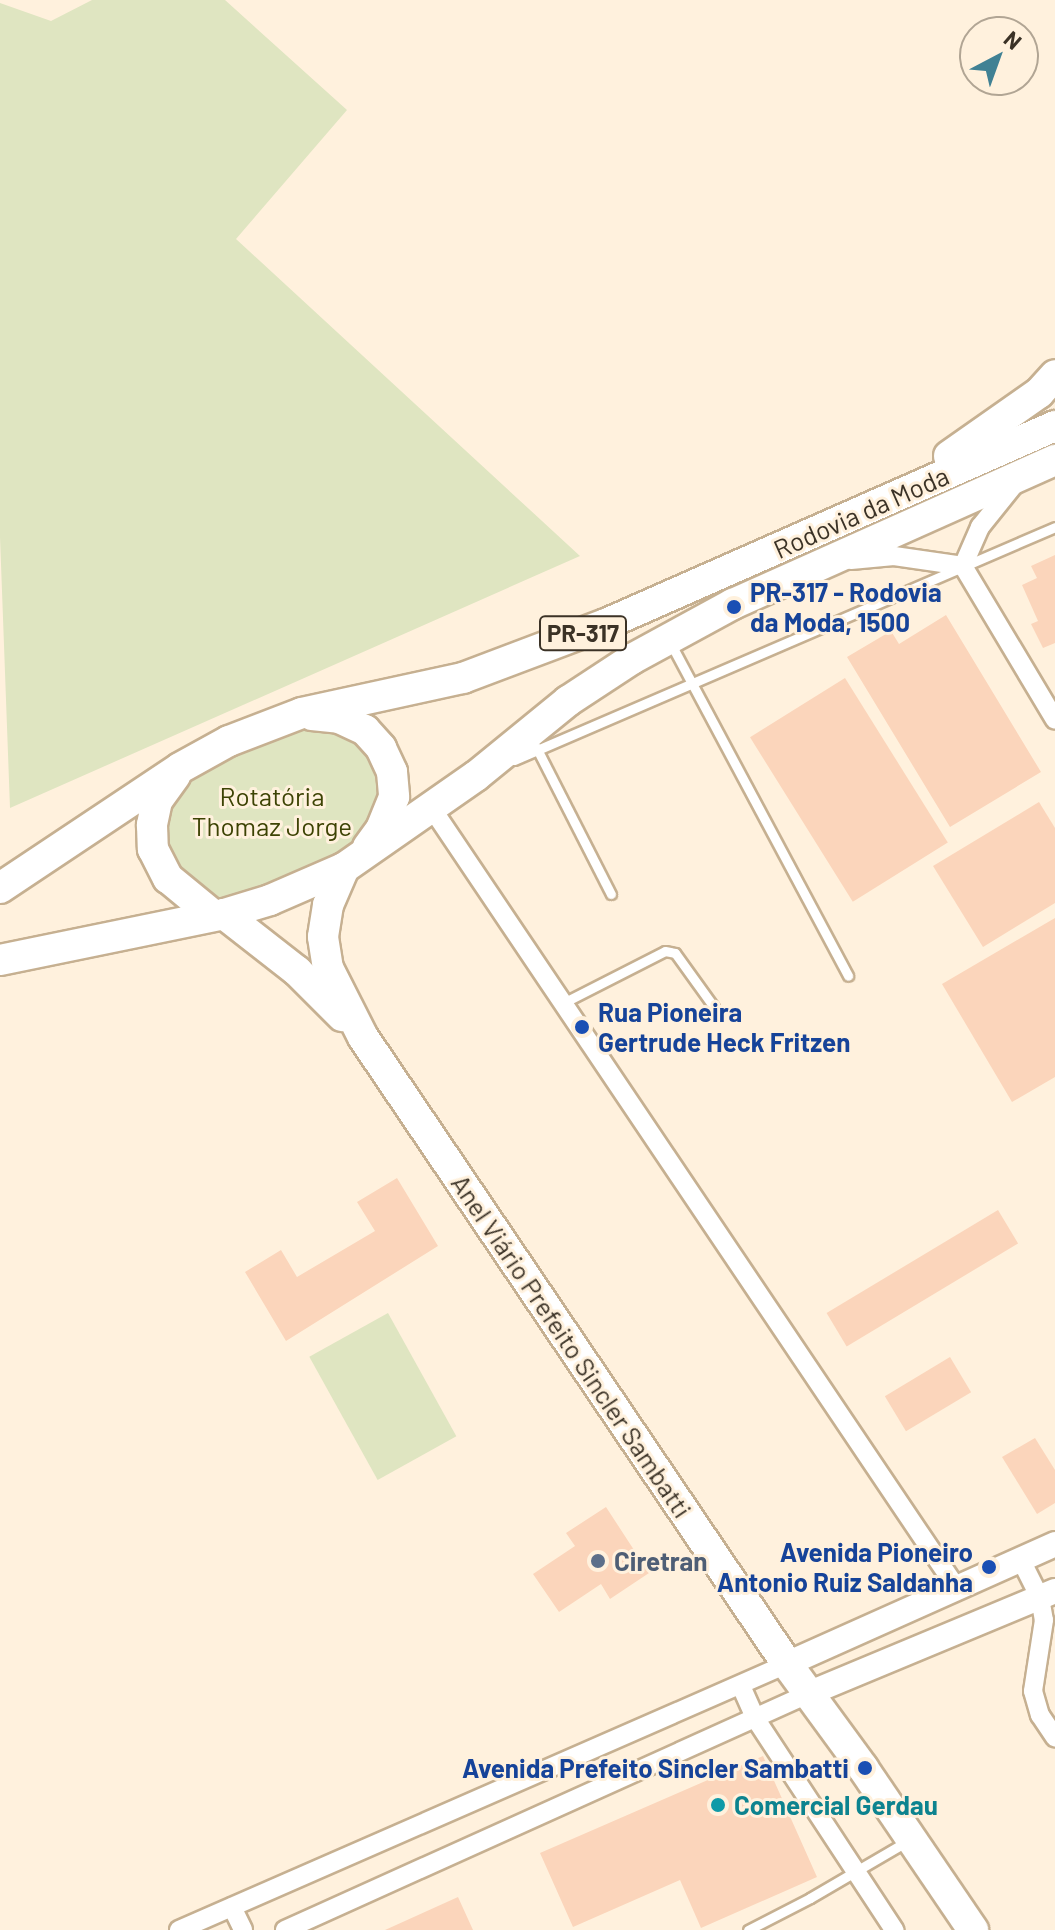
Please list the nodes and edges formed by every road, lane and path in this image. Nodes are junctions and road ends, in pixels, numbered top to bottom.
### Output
1 (1055, 375) edge
2 (1055, 426) edge
3 (1055, 460) edge
4 (1021, 476) junction
5 (851, 516) junction
6 (1055, 527) edge
7 (824, 561) junction
8 (963, 566) junction
9 (668, 640) junction
10 (694, 682) junction
11 (302, 713) junction
12 (1055, 720) edge
13 (533, 742) junction
14 (180, 768) junction
15 (431, 807) junction
16 (353, 861) junction
17 (0, 888) edge
18 (611, 894) dead end
19 (218, 914) junction
20 (0, 960) edge
21 (848, 976) dead end
22 (563, 1003) junction
23 (714, 1007) dead end
24 (363, 1037) junction
25 (1055, 1544) edge
26 (1020, 1558) junction
27 (956, 1587) junction
28 (1047, 1594) edge
29 (787, 1664) junction
30 (741, 1686) junction
31 (810, 1693) junction
32 (755, 1718) junction
33 (1055, 1737) edge
34 (910, 1839) junction
35 (855, 1872) junction
36 (232, 1907) junction
37 (179, 1930) edge
38 (243, 1930) edge
39 (285, 1930) edge
40 (748, 1930) edge
41 (894, 1930) edge
42 (973, 1930) edge

1 - 5 highway
2 - 5 highway, Rodovia da Moda / PR-317
3 - 4 highway, Rodovia da Moda / PR-317
4 - 7 highway, Rodovia da Moda / PR-317
4 - 8 street
5 - 11 highway, Rodovia da Moda / PR-317
6 - 8 lane
7 - 8 street
7 - 9 highway, Rodovia da Moda / PR-317
8 - 10 lane
8 - 12 street
9 - 10 lane
9 - 13 highway, Rodovia da Moda / PR-317
10 - 13 lane
10 - 21 lane
11 - 14 highway, PR-317
11 - 16 highway
13 - 15 highway, Rodovia da Moda / PR-317
13 - 18 lane
14 - 17 highway, PR-317
14 - 19 highway
15 - 16 highway, Rodovia da Moda / PR-317
15 - 22 street
16 - 19 highway, PR-317
16 - 24 highway, Anel Viário Prefeito Sincler Sambatti
19 - 20 highway, PR-317
19 - 24 highway, Anel Viário Prefeito Sincler Sambatti
22 - 23 lane
22 - 27 street
24 - 29 highway, Anel Viário Prefeito Sincler Sambatti
25 - 26 street
26 - 27 street
26 - 28 street
27 - 29 street
28 - 31 street
28 - 33 street
29 - 30 street
29 - 31 highway, Anel Viário Prefeito Sincler Sambatti
30 - 32 street
30 - 36 street
31 - 32 street
31 - 34 highway, Anel Viário Prefeito Sincler Sambatti
32 - 35 street
32 - 39 street
34 - 35 lane
34 - 42 highway, Anel Viário Prefeito Sincler Sambatti
35 - 40 lane
35 - 41 street
36 - 37 street
36 - 38 street

